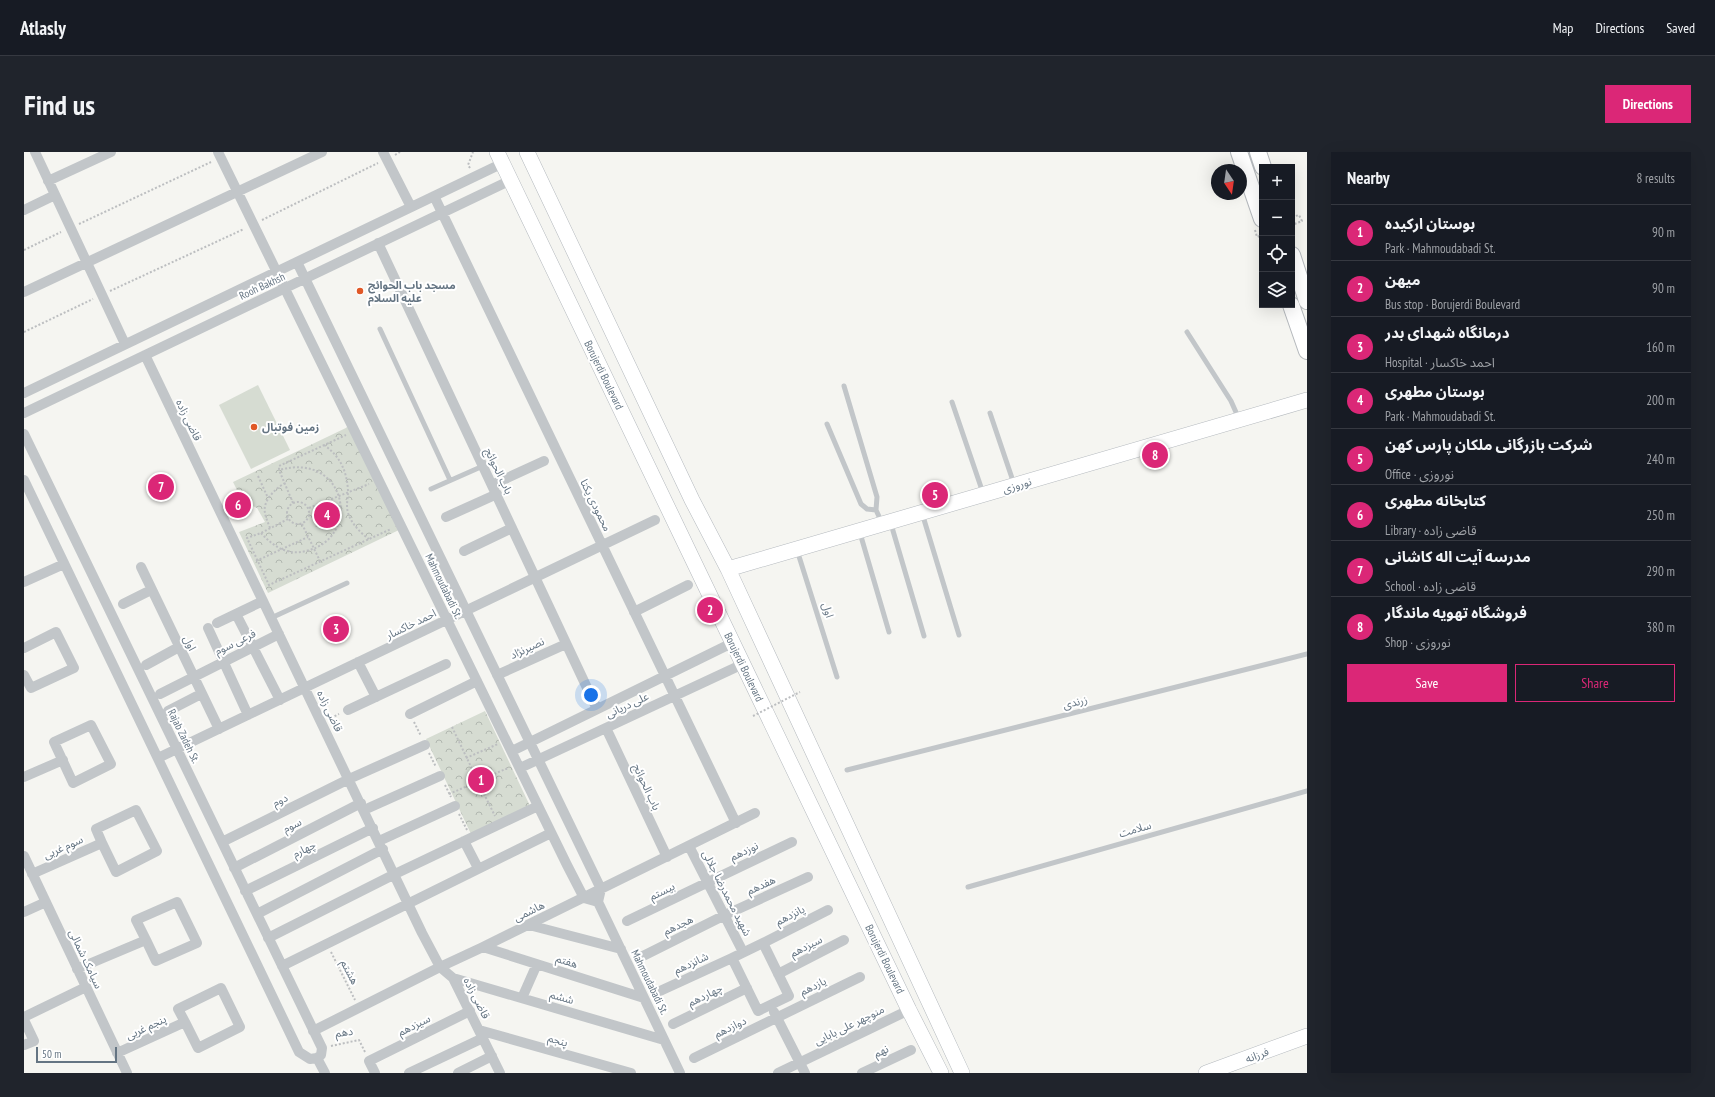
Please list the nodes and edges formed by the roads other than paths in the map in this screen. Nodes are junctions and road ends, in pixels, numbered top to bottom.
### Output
1 (35, 152) edge
2 (111, 152) edge
3 (322, 152) edge
4 (527, 152) edge
5 (1240, 152) edge
6 (1258, 152) edge
7 (219, 155) edge
8 (385, 155) edge
9 (304, 156) edge
10 (500, 158) edge
11 (1262, 164) edge
12 (48, 180) junction
13 (511, 180) junction
14 (238, 192) junction
15 (55, 195) junction
16 (434, 196) junction
17 (411, 207) junction
18 (24, 210) edge
19 (442, 213) junction
20 (1258, 225) edge
21 (378, 243) junction
22 (297, 262) junction
23 (87, 263) junction
24 (1295, 263) edge
25 (277, 272) junction
26 (305, 278) junction
27 (285, 288) junction
28 (24, 292) edge
29 (1306, 292) edge
30 (1292, 308) edge
31 (380, 329) dead end
32 (1187, 332) dead end
33 (125, 344) junction
34 (1307, 351) edge
35 (145, 355) junction
36 (844, 386) dead end
37 (24, 393) edge
38 (1307, 400) edge
39 (952, 402) dead end
40 (24, 413) edge
41 (990, 413) dead end
42 (1240, 420) junction
43 (827, 424) dead end
44 (24, 434) edge
45 (544, 461) dead end
46 (483, 466) junction
47 (24, 480) edge
48 (450, 480) junction
49 (1015, 486) junction
50 (431, 489) dead end
51 (494, 489) junction
52 (984, 495) junction
53 (876, 510) junction
54 (922, 513) junction
55 (446, 517) dead end
56 (655, 520) dead end
57 (887, 523) junction
58 (512, 528) junction
59 (859, 531) junction
60 (602, 545) junction
61 (797, 549) junction
62 (464, 551) dead end
63 (64, 564) junction
64 (141, 567) dead end
65 (728, 569) junction
66 (535, 577) junction
67 (24, 582) edge
68 (347, 583) dead end
69 (688, 585) dead end
70 (151, 590) junction
71 (263, 601) junction
72 (123, 604) dead end
73 (466, 610) junction
74 (634, 612) junction
75 (236, 614) junction
76 (271, 618) junction
77 (447, 619) junction
78 (889, 632) dead end
79 (279, 634) junction
80 (959, 635) dead end
81 (924, 636) dead end
82 (732, 643) junction
83 (566, 644) junction
84 (179, 647) junction
85 (253, 647) junction
86 (24, 648) edge
87 (1307, 654) edge
88 (224, 662) junction
89 (358, 662) junction
90 (446, 664) dead end
91 (743, 664) junction
92 (146, 665) dead end
93 (24, 675) edge
94 (497, 675) junction
95 (665, 676) junction
96 (193, 677) junction
97 (837, 677) dead end
98 (477, 681) junction
99 (305, 688) junction
100 (160, 694) dead end
101 (201, 694) junction
102 (674, 696) junction
103 (376, 697) junction
104 (280, 700) junction
105 (597, 709) junction
106 (348, 710) road end
107 (168, 711) dead end
108 (410, 714) road end
109 (248, 715) junction
110 (606, 728) junction
111 (218, 729) junction
112 (530, 742) junction
113 (425, 745) road end
114 (177, 749) junction
115 (512, 751) junction
116 (158, 758) junction
117 (63, 760) junction
118 (539, 760) junction
119 (519, 766) junction
120 (848, 770) dead end
121 (440, 776) road end
122 (24, 777) edge
123 (349, 779) junction
124 (1307, 791) edge
125 (455, 806) road end
126 (538, 806) junction
127 (362, 807) junction
128 (755, 813) dead end
129 (736, 823) junction
130 (373, 828) junction
131 (551, 833) junction
132 (468, 839) junction
133 (222, 842) junction
134 (792, 842) dead end
135 (102, 843) junction
136 (381, 845) junction
137 (689, 846) junction
138 (24, 856) edge
139 (667, 857) junction
140 (234, 868) junction
141 (478, 868) junction
142 (32, 874) junction
143 (395, 874) junction
144 (808, 877) dead end
145 (707, 882) junction
146 (968, 887) dead end
147 (601, 889) junction
148 (246, 891) junction
149 (584, 898) junction
150 (46, 902) junction
151 (598, 902) junction
152 (408, 903) junction
153 (828, 910) dead end
154 (24, 912) edge
155 (257, 914) junction
156 (725, 915) junction
157 (627, 921) dead end
158 (529, 925) junction
159 (268, 938) junction
160 (146, 940) junction
161 (844, 940) dead end
162 (763, 942) junction
163 (483, 947) junction
164 (621, 949) junction
165 (743, 952) junction
166 (643, 956) dead end
167 (732, 958) junction
168 (537, 964) junction
169 (282, 966) junction
170 (440, 967) junction
171 (77, 969) junction
172 (778, 974) junction
173 (860, 977) dead end
174 (453, 978) junction
175 (86, 987) junction
176 (747, 988) junction
177 (660, 991) dead end
178 (522, 998) junction
179 (644, 998) junction
180 (771, 1004) junction
181 (909, 1010) junction
182 (470, 1011) junction
183 (24, 1017) edge
184 (777, 1017) junction
185 (24, 1020) edge
186 (185, 1022) junction
187 (673, 1024) dead end
188 (313, 1031) junction
189 (481, 1034) junction
190 (1307, 1036) edge
191 (664, 1040) junction
192 (24, 1045) edge
193 (911, 1050) dead end
194 (117, 1053) junction
195 (492, 1056) junction
196 (317, 1058) junction
197 (694, 1058) dead end
198 (800, 1063) junction
199 (127, 1073) edge
200 (325, 1073) edge
201 (375, 1073) edge
202 (409, 1073) edge
203 (458, 1073) edge
204 (501, 1073) edge
205 (631, 1073) edge
206 (680, 1073) edge
207 (778, 1073) edge
208 (805, 1073) edge
209 (862, 1073) edge
210 (941, 1073) edge
211 (962, 1073) edge
212 (1206, 1073) edge

1 - 12 street
2 - 12 street
3 - 9 street
4 - 65 main road, Borujerdi Boulevard
5 - 20 main road
6 - 11 main road
7 - 14 street, Mahmoudabadi St.
8 - 17 street
9 - 14 street
10 - 13 main road, Borujerdi Boulevard
10 - 16 street, Rooh Bakhsh
12 - 15 street
13 - 19 street, Rooh Bakhsh
13 - 82 main road, Borujerdi Boulevard
14 - 23 street
14 - 25 street, Mahmoudabadi St.
15 - 18 street
15 - 23 street
16 - 17 street, Rooh Bakhsh
16 - 19 street, محمودی یکتا
17 - 22 street, Rooh Bakhsh
19 - 21 street, Rooh Bakhsh
19 - 60 street, محمودی یکتا
21 - 26 street, Rooh Bakhsh
21 - 46 street, باب الحوائج
22 - 25 street, Rooh Bakhsh
22 - 26 street, Mahmoudabadi St.
23 - 28 street
23 - 33 street
24 - 29 main road
25 - 27 street, Mahmoudabadi St.
25 - 33 street, Rooh Bakhsh
26 - 27 street, Rooh Bakhsh
26 - 73 street, Mahmoudabadi St.
27 - 35 street, Rooh Bakhsh
27 - 77 street, Mahmoudabadi St.
30 - 34 main road
31 - 48 lane
32 - 42 lane
33 - 37 street, Rooh Bakhsh
35 - 40 street, Rooh Bakhsh
35 - 71 street, قاضی زاده
36 - 53 lane
38 - 42 main road, نوروزی
39 - 52 lane
41 - 49 lane
42 - 49 main road, نوروزی
43 - 53 lane
44 - 114 street, Rajab Zadeh St.
45 - 51 street
46 - 48 lane
46 - 51 street, باب الحوائج
47 - 63 street
48 - 50 lane
49 - 52 main road, نوروزی
51 - 55 street
51 - 58 street, باب الحوائج
52 - 54 main road, نوروزی
53 - 57 lane
54 - 57 main road, نوروزی
54 - 80 lane
56 - 60 street, احمد خاکسار
57 - 59 main road, نوروزی
57 - 81 lane
58 - 62 street
58 - 66 street, باب الحوائج
59 - 61 main road, نوروزی
59 - 78 lane
60 - 66 street, احمد خاکسار
60 - 74 street, محمودی یکتا
61 - 65 main road, نوروزی
61 - 97 lane, اول
63 - 67 street
63 - 116 street
64 - 70 street, اول
65 - 211 main road, Borujerdi Boulevard
66 - 73 street, احمد خاکسار
66 - 83 street, باب الحوائج
68 - 76 lane
69 - 74 street
70 - 72 street
70 - 84 street, اول
71 - 75 street
71 - 76 street, قاضی زاده
73 - 77 street, احمد خاکسار
73 - 94 street, Mahmoudabadi St.
74 - 95 street, محمودی یکتا
75 - 85 street
75 - 88 street
76 - 79 street, قاضی زاده
77 - 89 street, احمد خاکسار
77 - 98 street, Mahmoudabadi St.
79 - 85 street, فرعی سوم
79 - 99 street, قاضی زاده
82 - 91 main road, Borujerdi Boulevard
82 - 95 street
83 - 94 street, نصیرنژاد
83 - 105 street, باب الحوائج
84 - 92 street
84 - 96 street, اول
85 - 88 street, فرعی سوم
85 - 104 street
86 - 93 street
87 - 120 lane, زرندی
88 - 96 street, فرعی سوم
88 - 109 street
89 - 99 street, احمد خاکسار
89 - 103 street
90 - 103 street
91 - 102 street, علی دریانی
91 - 181 main road, Borujerdi Boulevard
94 - 112 street, Mahmoudabadi St.
95 - 102 street, محمودی یکتا
95 - 105 street
96 - 100 street, فرعی سوم
96 - 101 street, اول
98 - 108 street
98 - 115 street, Mahmoudabadi St.
99 - 104 street, احمد خاکسار
99 - 123 street, قاضی زاده
101 - 107 street
101 - 111 street, اول
102 - 110 street, علی دریانی
102 - 129 street, محمودی یکتا
103 - 106 street
104 - 109 street, احمد خاکسار
105 - 112 street
109 - 111 street, احمد خاکسار
110 - 118 street, علی دریانی
110 - 139 street, باب الحوائج
111 - 114 street, احمد خاکسار
112 - 115 street
112 - 118 street, Mahmoudabadi St.
113 - 123 street, دوم
114 - 116 street, احمد خاکسار
114 - 133 street, Rajab Zadeh St.
115 - 119 street, Mahmoudabadi St.
116 - 196 street
117 - 117 street
117 - 122 street
118 - 119 street, علی دریانی
118 - 147 street, Mahmoudabadi St.
119 - 126 street, Mahmoudabadi St.
121 - 127 street, سوم
123 - 127 street, قاضی زاده
123 - 133 street, دوم
124 - 146 lane, سلامت
125 - 136 street
126 - 131 street, Mahmoudabadi St.
126 - 132 street
127 - 130 street, قاضی زاده
127 - 140 street, سوم
128 - 129 street, هاشمی
129 - 137 street, هاشمی
130 - 136 street, قاضی زاده
130 - 148 street, چهارم
131 - 141 street
131 - 149 street, Mahmoudabadi St.
132 - 141 street
132 - 143 street
133 - 140 street, Rajab Zadeh St.
134 - 145 street, نوزدهم
135 - 135 street
135 - 142 street, سوم غربی
136 - 143 street, قاضی زاده
136 - 155 street
137 - 139 street, هاشمی
137 - 145 street, شهید محمدرضا جلالی
138 - 142 street, سیامک شمالی
139 - 147 street, هاشمی
140 - 148 street, Rajab Zadeh St.
141 - 152 street
142 - 150 street, سیامک شمالی
143 - 152 street, قاضی زاده
143 - 159 street
144 - 156 street, هفدهم
145 - 156 street, شهید محمدرضا جلالی
145 - 157 street, بیستم
147 - 149 street, هاشمی
147 - 151 street
148 - 155 street, Rajab Zadeh St.
149 - 151 street
149 - 158 street, هاشمی
150 - 154 street
150 - 171 street, سیامک شمالی
151 - 164 street, Mahmoudabadi St.
152 - 169 street
152 - 170 street, قاضی زاده
153 - 162 street, پانزدهم
155 - 159 street, Rajab Zadeh St.
156 - 165 street, شهید محمدرضا جلالی
156 - 166 street, هجدهم
158 - 163 street, هاشمی
158 - 164 street
159 - 169 street, Rajab Zadeh St.
160 - 160 street
160 - 171 street
161 - 172 street, سیزدهم
162 - 165 street, شهید محمدرضا جلالی
162 - 172 street, شهید محمدرضا جلالی
163 - 168 street, هفتم
163 - 170 street, هاشمی
164 - 179 street, Mahmoudabadi St.
165 - 167 street, شهید محمدرضا جلالی
167 - 176 street, شهید محمدرضا جلالی
167 - 177 street, شانزدهم
168 - 178 street
168 - 179 street, هفتم
169 - 188 street, Rajab Zadeh St.
170 - 174 street, قاضی زاده
170 - 188 street, هاشمی
171 - 175 street, سیامک شمالی
172 - 180 street, شهید محمدرضا جلالی
173 - 184 street, یازدهم
174 - 178 street, ششم
174 - 182 street, قاضی زاده
175 - 183 street
175 - 194 street, سیامک شمالی
176 - 180 street, شهید محمدرضا جلالی
176 - 187 street, چهاردهم
178 - 191 street, ششم
179 - 191 street, Mahmoudabadi St.
180 - 184 street
181 - 198 street, منوچهر علی بابایی
181 - 210 main road, Borujerdi Boulevard
182 - 189 street, قاضی زاده
182 - 201 street, سیزدهم
184 - 197 street, دوازدهم
184 - 198 street
185 - 192 street
186 - 186 street, پنجم غربی
186 - 194 street, پنجم غربی
188 - 196 street, Rajab Zadeh St.
189 - 195 street, قاضی زاده
189 - 202 street
189 - 205 street, پنجم
190 - 212 main road, فرزانه
191 - 206 street, Mahmoudabadi St.
193 - 209 street, نهم
194 - 199 street, سیامک شمالی
195 - 203 street
195 - 204 street, قاضی زاده
196 - 200 street
198 - 207 street, منوچهر علی بابایی
198 - 208 street

